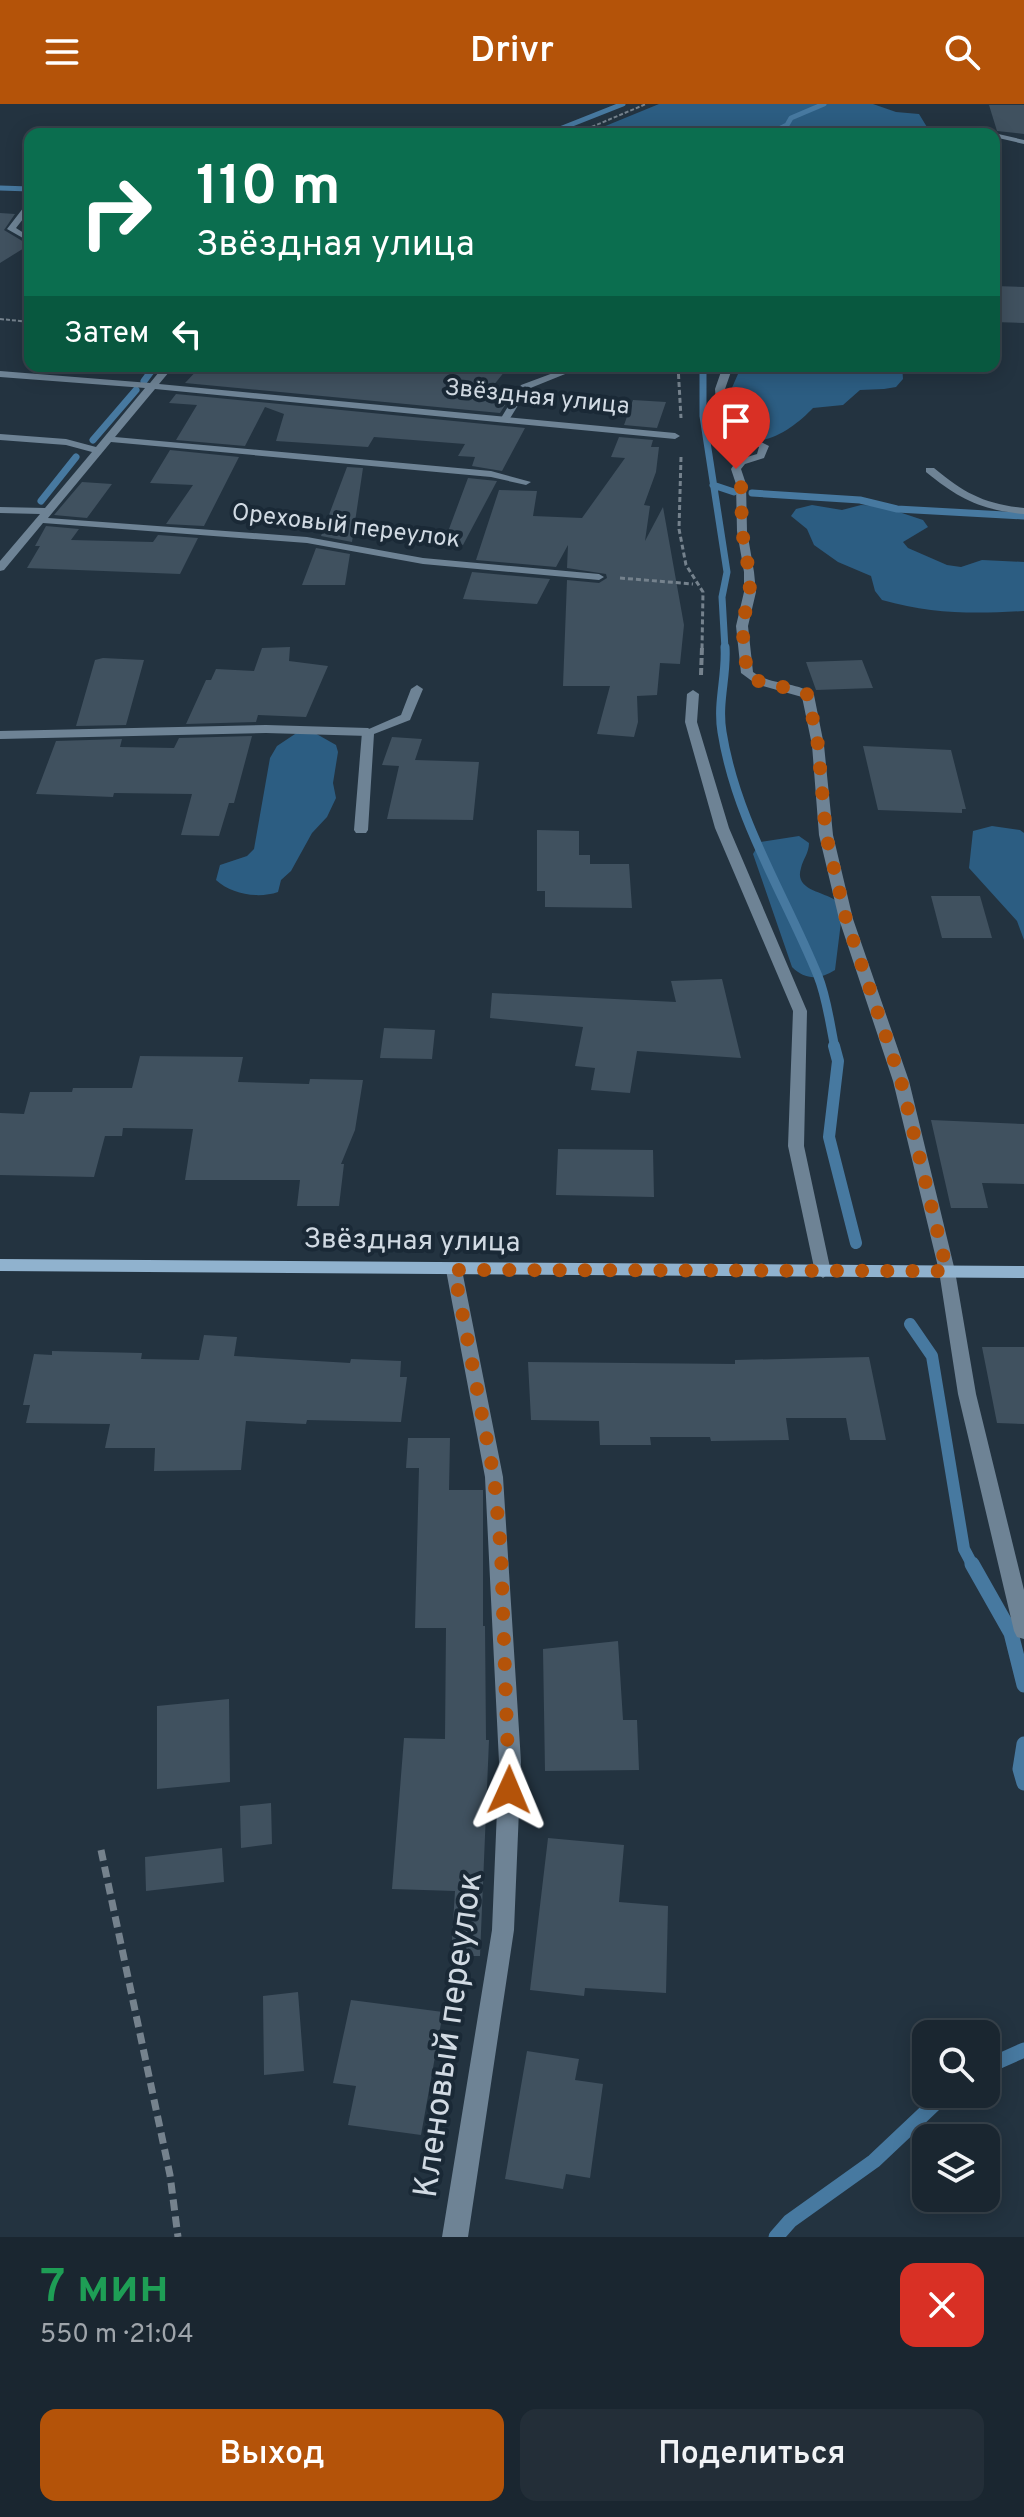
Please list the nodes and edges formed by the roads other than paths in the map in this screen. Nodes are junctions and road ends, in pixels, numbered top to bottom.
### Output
1 (1000, 139) edge
2 (1024, 142) edge
3 (24, 213) edge
4 (24, 237) edge
5 (165, 372) edge
6 (564, 372) edge
7 (725, 372) edge
8 (0, 374) edge
9 (155, 386) junction
10 (506, 418) junction
11 (675, 436) road end
12 (0, 437) edge
13 (110, 439) junction
14 (97, 450) junction
15 (930, 470) dead end
16 (526, 482) dead end
17 (0, 510) edge
18 (1024, 511) edge
19 (43, 515) junction
20 (0, 568) edge
21 (599, 577) road end
22 (417, 689) dead end
23 (693, 694) road end
24 (368, 732) junction
25 (0, 735) edge
26 (361, 830) dead end
27 (0, 1265) edge
28 (454, 1270) junction
29 (947, 1271) junction
30 (823, 1272) junction
31 (1024, 1272) edge
32 (1024, 1631) edge
33 (455, 2237) edge

1 - 2 street
3 - 4 street
5 - 9 street
6 - 10 street
7 - 29 street
8 - 9 street, Звёздная улица
9 - 10 street, Звёздная улица
9 - 13 street
10 - 11 street, Звёздная улица
12 - 14 street
13 - 14 street
13 - 16 street
14 - 19 street
15 - 18 street
17 - 19 street
19 - 20 street
19 - 21 street, Ореховый переулок
22 - 24 street
23 - 30 street
24 - 25 street
24 - 26 street
27 - 28 street, Звёздная улица
28 - 30 street, Звёздная улица
28 - 33 street, Кленовый переулок
29 - 30 street, Звёздная улица
29 - 31 street, Звёздная улица
29 - 32 street

